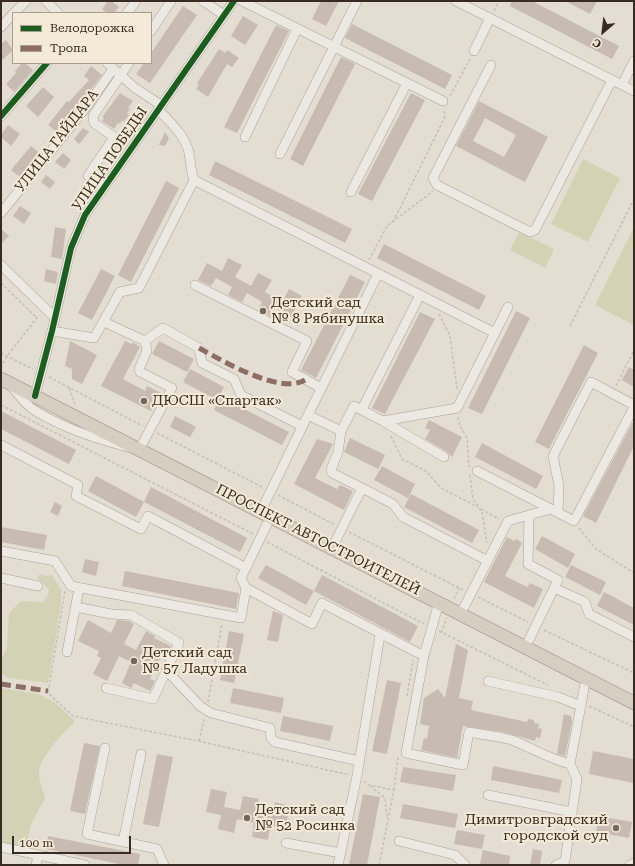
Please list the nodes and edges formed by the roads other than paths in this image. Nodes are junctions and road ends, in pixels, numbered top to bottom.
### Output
1 (26, 1) edge
2 (46, 1) edge
3 (136, 1) edge
4 (171, 1) edge
5 (203, 1) edge
6 (234, 1) edge
7 (242, 1) edge
8 (357, 1) edge
9 (456, 1) edge
10 (16, 12) edge
11 (57, 12) edge
12 (128, 12) edge
13 (224, 15) junction
14 (12, 16) edge
15 (490, 18) junction
16 (1, 27) edge
17 (297, 29) junction
18 (152, 30) edge
19 (335, 46) junction
20 (474, 51) road end
21 (634, 61) edge
22 (45, 64) edge
23 (128, 64) edge
24 (491, 65) dead end
25 (110, 66) edge
26 (120, 76) junction
27 (612, 80) junction
28 (407, 83) junction
29 (622, 85) junction
30 (634, 91) edge
31 (445, 101) road end
32 (159, 107) junction
33 (1, 116) edge
34 (245, 137) dead end
35 (280, 154) dead end
36 (194, 180) junction
37 (104, 187) junction
38 (351, 192) dead end
39 (1, 213) edge
40 (1, 265) edge
41 (378, 274) junction
42 (195, 285) dead end
43 (420, 294) junction
44 (508, 307) dead end
45 (55, 318) junction
46 (104, 322) junction
47 (52, 331) junction
48 (495, 333) junction
49 (145, 341) junction
50 (4, 380) edge
51 (321, 388) junction
52 (35, 396) junction
53 (634, 406) edge
54 (362, 409) junction
55 (308, 414) junction
56 (386, 422) junction
57 (302, 426) junction
58 (341, 431) junction
59 (1, 445) edge
60 (139, 450) junction
61 (444, 457) dead end
62 (472, 471) road end
63 (362, 488) junction
64 (555, 510) junction
65 (266, 513) junction
66 (529, 515) junction
67 (332, 548) junction
68 (1, 550) edge
69 (484, 559) junction
70 (246, 568) junction
71 (1, 578) edge
72 (38, 586) dead end
73 (79, 588) junction
74 (246, 588) junction
75 (554, 588) junction
76 (439, 602) junction
77 (76, 607) junction
78 (461, 613) junction
79 (380, 635) junction
80 (634, 637) edge
81 (526, 646) junction
82 (68, 652) dead end
83 (424, 656) junction
84 (167, 671) junction
85 (586, 678) junction
86 (488, 681) dead end
87 (106, 688) dead end
88 (634, 703) edge
89 (582, 704) junction
90 (105, 748) dead end
91 (141, 754) dead end
92 (359, 761) junction
93 (570, 764) junction
94 (488, 795) dead end
95 (572, 812) junction
96 (399, 841) dead end
97 (123, 842) junction
98 (286, 843) dead end
99 (1, 847) edge
100 (341, 853) junction
101 (38, 855) junction
102 (634, 863) edge
103 (36, 865) edge
104 (85, 865) edge
105 (164, 865) edge
106 (338, 865) edge
107 (466, 865) edge
108 (556, 865) edge
109 (630, 865) edge

1 - 10 street
2 - 11 street
3 - 12 street
4 - 18 street
5 - 13 street
6 - 13 street, УЛИЦА ПОБЕДЫ
7 - 17 street
8 - 19 street
9 - 15 street
13 - 32 street, УЛИЦА ПОБЕДЫ
14 - 16 street
15 - 20 street
15 - 27 street
17 - 19 street
17 - 34 street
19 - 28 street
19 - 35 street
21 - 29 street
22 - 33 street
23 - 26 street
24 - 27 street
25 - 26 street
25 - 39 street, УЛИЦА ГАЙДАРА
26 - 32 street
26 - 37 street
27 - 29 street
28 - 31 street
28 - 38 street
29 - 30 street
32 - 36 street
32 - 37 street, УЛИЦА ПОБЕДЫ
36 - 41 street
36 - 46 street
37 - 45 street, УЛИЦА ПОБЕДЫ
40 - 45 street
41 - 43 street
41 - 51 street
42 - 51 street
43 - 48 street
43 - 54 street
44 - 48 street
45 - 47 street, УЛИЦА ПОБЕДЫ
46 - 47 street
46 - 49 street
47 - 52 street, УЛИЦА ПОБЕДЫ
48 - 56 street
49 - 57 street
49 - 60 street
50 - 52 highway, ПРОСПЕКТ АВТОСТРОИТЕЛЕЙ
50 - 60 street
51 - 55 street
52 - 60 highway, ПРОСПЕКТ АВТОСТРОИТЕЛЕЙ
53 - 64 street
53 - 64 street
54 - 56 street
54 - 58 street
55 - 57 street
55 - 58 street
56 - 61 street
57 - 65 street
58 - 63 street
59 - 70 street
60 - 65 highway, ПРОСПЕКТ АВТОСТРОИТЕЛЕЙ
62 - 64 street
63 - 67 street
63 - 69 street
64 - 66 street
65 - 67 highway, ПРОСПЕКТ АВТОСТРОИТЕЛЕЙ
65 - 70 street
66 - 69 street
66 - 75 street
67 - 76 highway, ПРОСПЕКТ АВТОСТРОИТЕЛЕЙ
68 - 73 street
69 - 78 street
70 - 74 street
71 - 72 street
73 - 74 street
73 - 77 street
74 - 79 street
75 - 80 street
75 - 81 street
76 - 78 highway, ПРОСПЕКТ АВТОСТРОИТЕЛЕЙ
76 - 83 street
77 - 82 street
77 - 84 street
78 - 81 highway, ПРОСПЕКТ АВТОСТРОИТЕЛЕЙ
79 - 83 street
79 - 92 street
81 - 85 highway, ПРОСПЕКТ АВТОСТРОИТЕЛЕЙ
83 - 93 street
84 - 87 street
84 - 92 street
85 - 88 highway, ПРОСПЕКТ АВТОСТРОИТЕЛЕЙ
85 - 89 street
86 - 89 street
89 - 93 street
90 - 97 street
91 - 97 street
92 - 100 street
93 - 95 street
94 - 95 street
95 - 108 street
96 - 107 street
97 - 105 street
98 - 100 street
99 - 101 street
100 - 106 street
101 - 103 street
101 - 104 street
102 - 109 street

